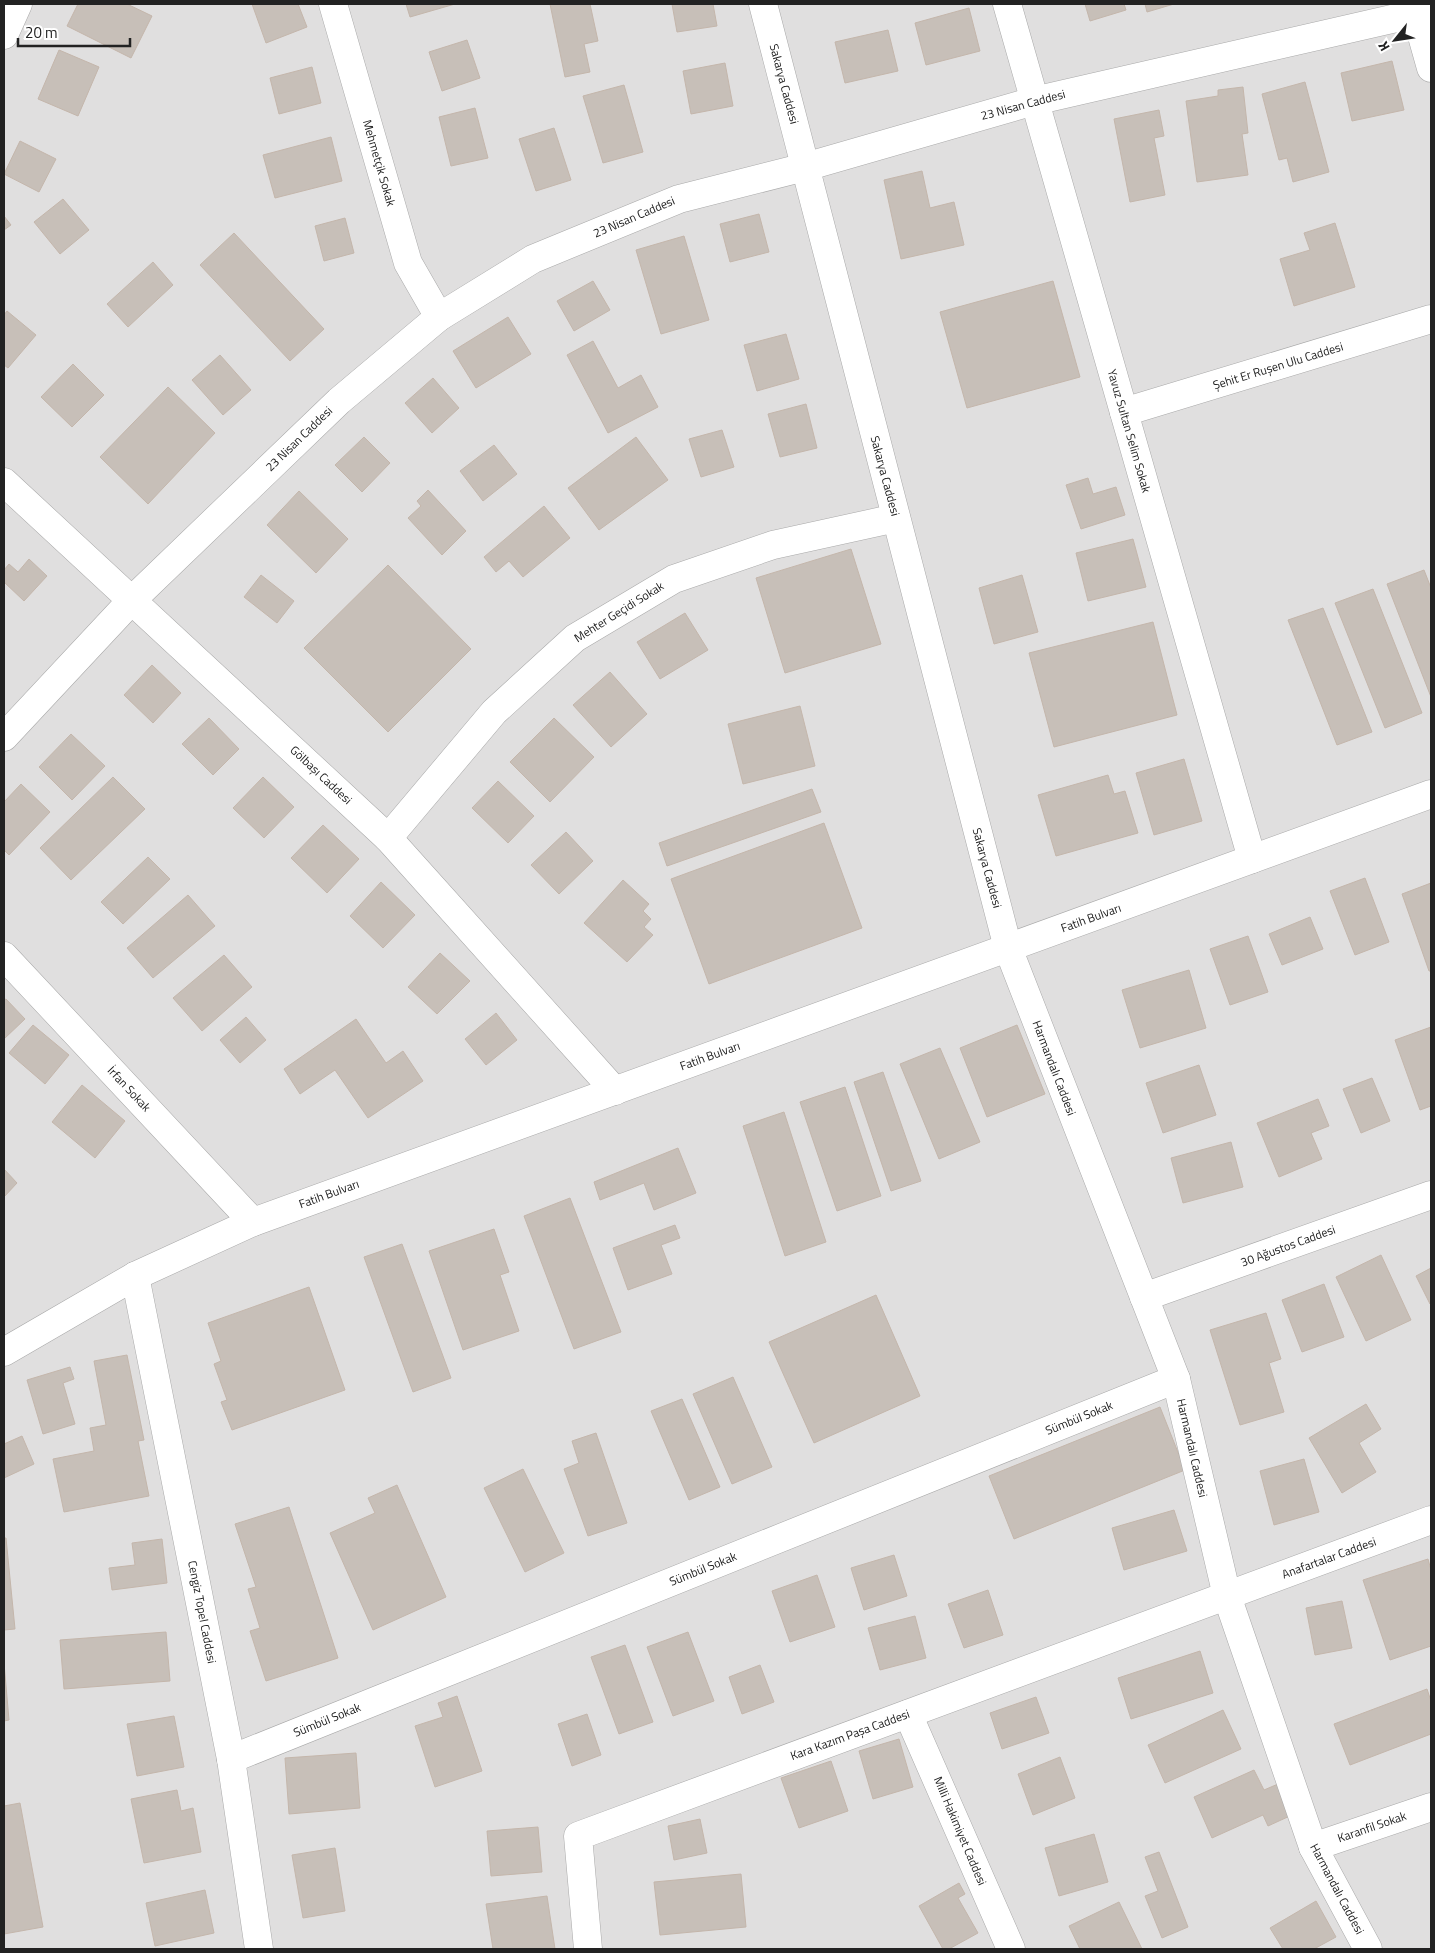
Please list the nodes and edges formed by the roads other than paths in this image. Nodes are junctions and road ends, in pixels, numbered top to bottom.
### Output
1 (18, 4) edge
2 (333, 4) edge
3 (763, 4) edge
4 (1007, 4) edge
5 (1420, 9) edge
6 (4, 35) edge
7 (1431, 68) edge
8 (1034, 101) junction
9 (805, 167) junction
10 (439, 317) junction
11 (1431, 319) edge
12 (1124, 412) junction
13 (4, 482) edge
14 (896, 518) junction
15 (131, 601) junction
16 (4, 737) edge
17 (1431, 794) edge
18 (388, 838) junction
19 (1252, 859) junction
20 (1008, 948) junction
21 (4, 956) edge
22 (615, 1091) junction
23 (1431, 1195) edge
24 (253, 1222) junction
25 (135, 1276) junction
26 (1144, 1297) junction
27 (4, 1352) edge
28 (1176, 1379) junction
29 (1431, 1520) edge
30 (1227, 1596) junction
31 (908, 1714) junction
32 (230, 1759) junction
33 (1431, 1807) edge
34 (1313, 1847) junction
35 (259, 1949) edge
36 (588, 1949) edge
37 (1011, 1949) edge
38 (1368, 1949) edge

1 - 6 street
2 - 10 street, Mehmetçik Sokak
3 - 9 street, Sakarya Caddesi
4 - 8 street, Yavuz Sultan Selim Sokak
5 - 7 street
5 - 8 street, 23 Nisan Caddesi
8 - 9 street, 23 Nisan Caddesi
8 - 12 street, Yavuz Sultan Selim Sokak
9 - 10 street, 23 Nisan Caddesi
9 - 14 street, Sakarya Caddesi
10 - 15 street, 23 Nisan Caddesi
11 - 12 street, Şehit Er Ruşen Ulu Caddesi
12 - 19 street, Yavuz Sultan Selim Sokak
13 - 15 street, Gölbaşı Caddesi
14 - 18 street, Mehter Geçidi Sokak
14 - 20 street, Sakarya Caddesi
15 - 16 street, 23 Nisan Caddesi
15 - 18 street, Gölbaşı Caddesi
17 - 19 street, Fatih Bulvarı
18 - 22 street, Gölbaşı Caddesi
19 - 20 street, Fatih Bulvarı
20 - 22 street, Fatih Bulvarı
20 - 26 street, Harmandalı Caddesi
21 - 24 street, İrfan Sokak
22 - 24 street, Fatih Bulvarı
23 - 26 street, 30 Ağustos Caddesi
24 - 25 street, Fatih Bulvarı
25 - 27 street, Fatih Bulvarı
25 - 32 street, Cengiz Topel Caddesi
26 - 28 street, Harmandalı Caddesi
28 - 30 street, Harmandalı Caddesi
28 - 32 street, Sümbül Sokak
29 - 30 street, Anafartalar Caddesi
30 - 31 street, Kara Kazım Paşa Caddesi
30 - 34 street, Harmandalı Caddesi
31 - 36 street, Kara Kazım Paşa Caddesi
31 - 37 street, Milli Hakimiyet Caddesi
32 - 35 street, Cengiz Topel Caddesi
33 - 34 street, Karanfil Sokak
34 - 38 street, Harmandalı Caddesi

